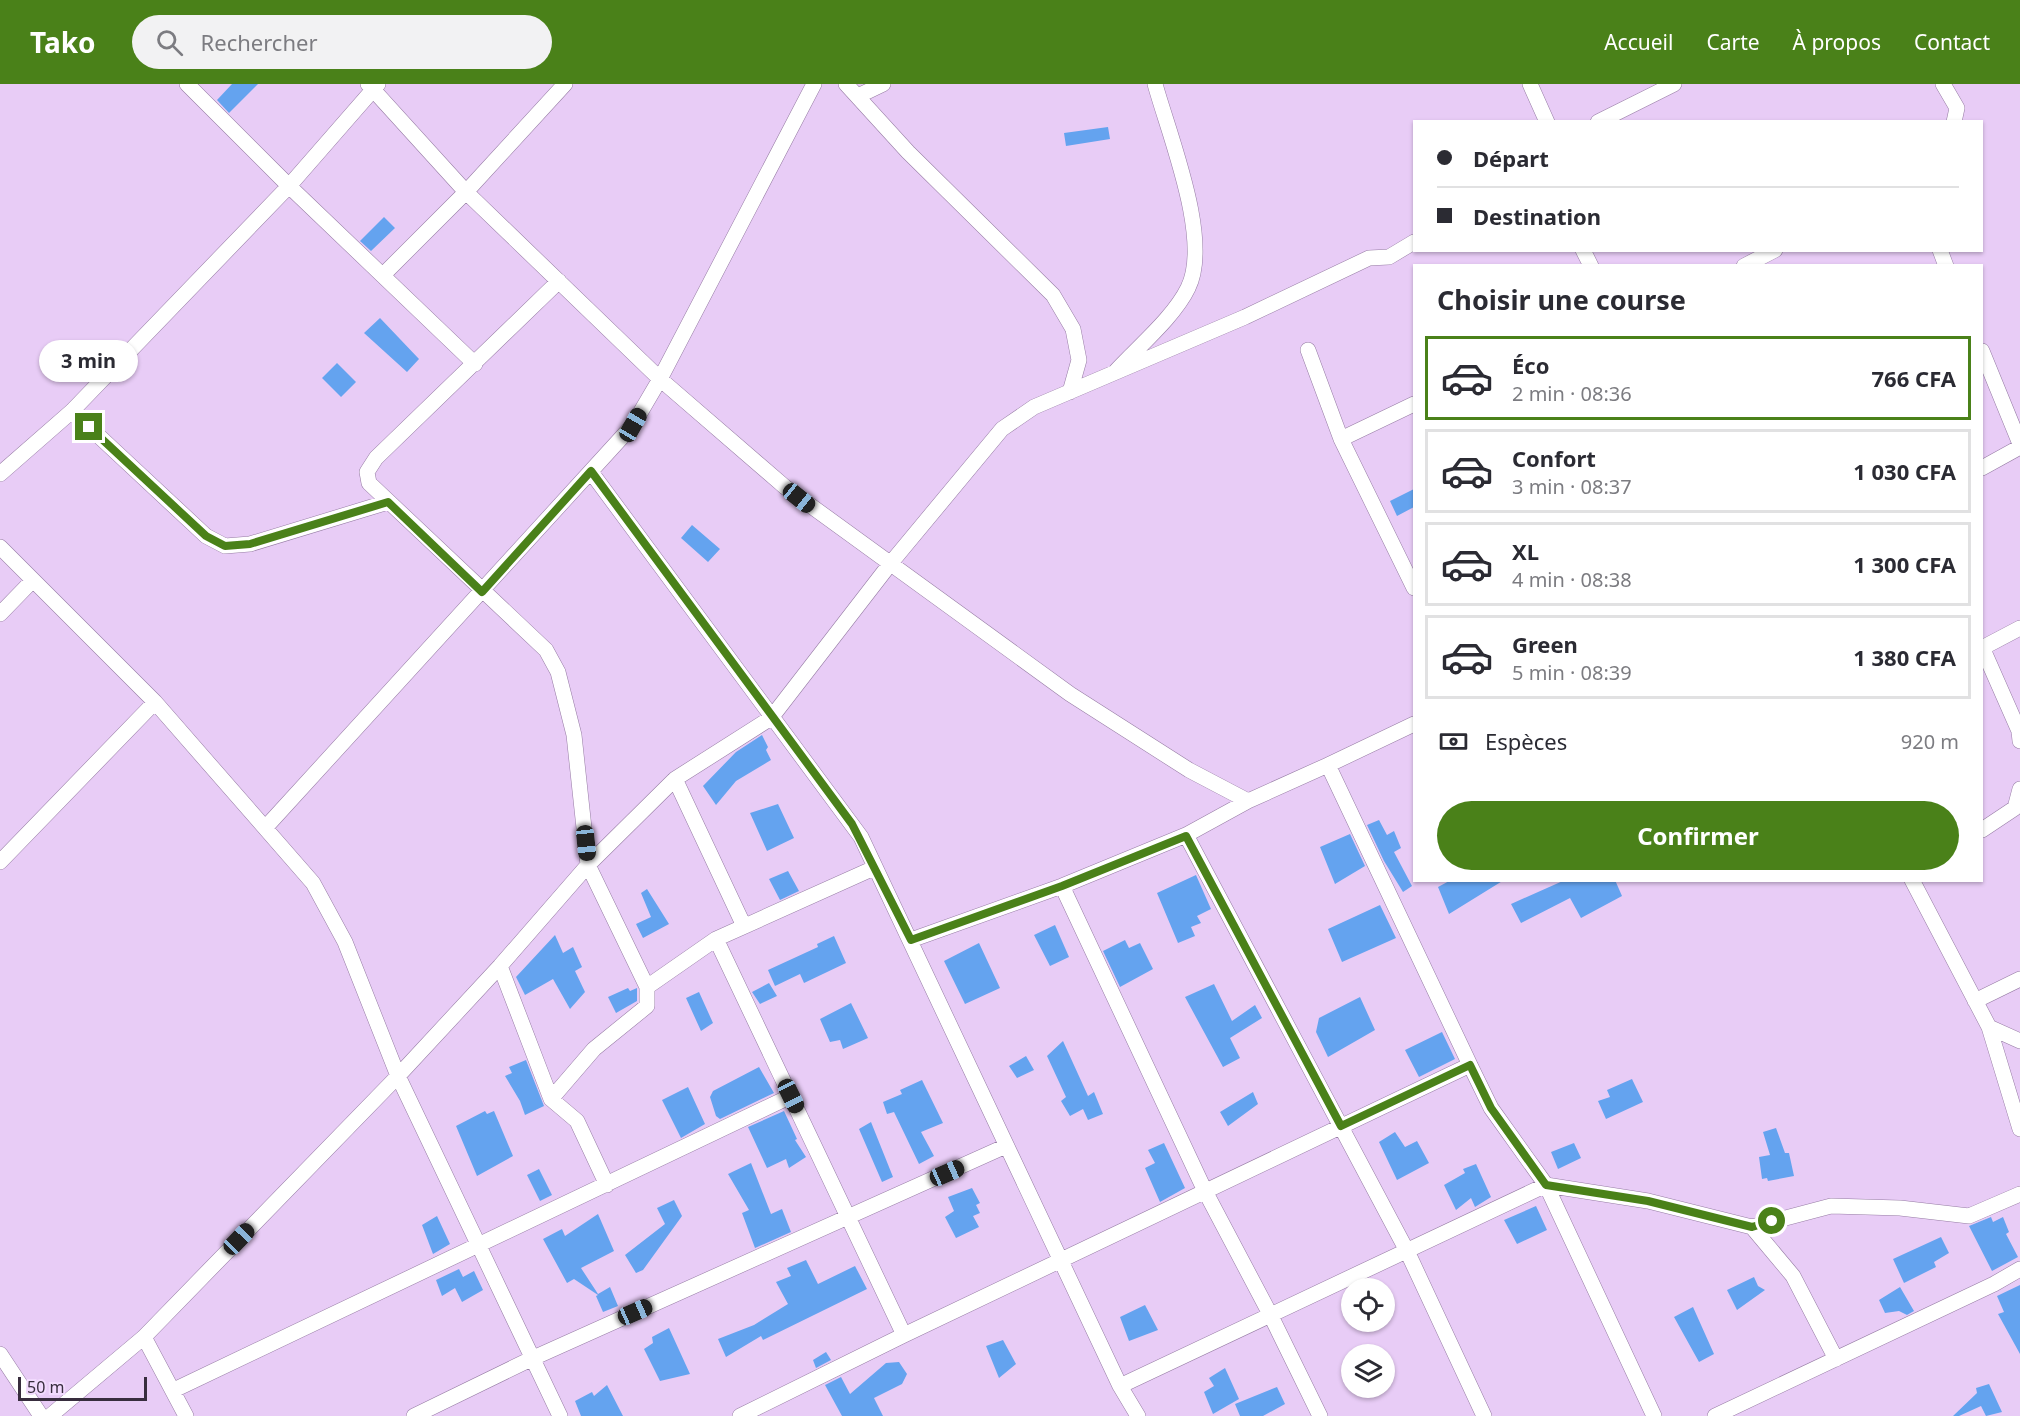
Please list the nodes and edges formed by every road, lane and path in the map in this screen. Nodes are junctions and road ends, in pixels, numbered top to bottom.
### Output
1 (187, 84) edge
2 (565, 84) edge
3 (814, 84) edge
4 (846, 84) edge
5 (884, 84) edge
6 (1155, 84) edge
7 (1530, 84) edge
8 (1674, 84) edge
9 (1943, 84) edge
10 (373, 86) edge
11 (858, 96) junction
12 (1546, 120) edge
13 (1602, 120) edge
14 (1954, 120) edge
15 (289, 186) junction
16 (466, 192) junction
17 (1413, 243) edge
18 (1771, 252) edge
19 (1748, 264) edge
20 (383, 275) junction
21 (559, 281) junction
22 (1308, 350) dead end
23 (1983, 354) edge
24 (475, 364) junction
25 (1112, 376) junction
26 (660, 379) junction
27 (1070, 392) junction
28 (1413, 404) edge
29 (72, 411) junction
30 (1341, 439) junction
31 (2020, 446) edge
32 (1983, 467) edge
33 (591, 471) junction
34 (0, 474) edge
35 (388, 502) junction
36 (0, 547) edge
37 (890, 564) junction
38 (1410, 568) edge
39 (32, 581) junction
40 (1413, 583) edge
41 (482, 592) junction
42 (0, 614) edge
43 (2020, 628) edge
44 (1983, 647) edge
45 (1983, 650) edge
46 (156, 702) junction
47 (771, 718) junction
48 (1413, 724) edge
49 (2020, 741) edge
50 (1328, 765) junction
51 (675, 780) junction
52 (2020, 789) edge
53 (1248, 801) junction
54 (266, 827) junction
55 (1983, 829) edge
56 (1186, 836) junction
57 (0, 862) edge
58 (588, 865) junction
59 (874, 868) junction
60 (1913, 882) edge
61 (1062, 886) junction
62 (744, 927) junction
63 (716, 939) junction
64 (911, 940) junction
65 (500, 966) junction
66 (2020, 979) edge
67 (647, 987) junction
68 (1975, 1000) junction
69 (1989, 1027) junction
70 (2020, 1041) edge
71 (1470, 1065) junction
72 (398, 1076) junction
73 (791, 1096) junction
74 (550, 1099) junction
75 (1341, 1126) junction
76 (2020, 1129) edge
77 (1006, 1146) junction
78 (607, 1185) junction
79 (1546, 1185) junction
80 (1205, 1191) junction
81 (2020, 1194) edge
82 (848, 1217) junction
83 (1752, 1227) junction
84 (481, 1246) junction
85 (1407, 1251) junction
86 (1060, 1260) junction
87 (2020, 1269) edge
88 (1271, 1316) junction
89 (904, 1335) junction
90 (144, 1337) junction
91 (0, 1354) edge
92 (531, 1359) junction
93 (1836, 1359) junction
94 (1120, 1386) junction
95 (174, 1390) junction
96 (41, 1416) edge
97 (50, 1416) edge
98 (186, 1416) edge
99 (414, 1416) edge
100 (560, 1416) edge
101 (740, 1416) edge
102 (1138, 1416) edge
103 (1320, 1416) edge
104 (1484, 1416) edge
105 (1654, 1416) edge
106 (1715, 1416) edge

1 - 15 street
2 - 16 street
3 - 26 street
4 - 11 street
5 - 11 street
6 - 25 street
7 - 12 street
8 - 13 street
9 - 14 street
10 - 15 street
10 - 16 street
11 - 27 street
15 - 20 street
15 - 29 street
16 - 20 street
16 - 21 street
17 - 25 street
18 - 19 street
20 - 24 street
21 - 24 street
21 - 26 street
22 - 30 street
23 - 31 street
24 - 35 street
25 - 27 street
26 - 33 street
26 - 37 street
27 - 37 street
28 - 30 street
29 - 34 street
29 - 35 street
30 - 38 street
31 - 32 street
33 - 41 street
33 - 47 street
35 - 41 street
36 - 39 street
37 - 47 street
37 - 53 street
38 - 40 street
39 - 42 street
39 - 46 street
41 - 54 street
41 - 58 street
43 - 44 street
45 - 49 street
46 - 54 street
46 - 57 street
47 - 51 street
47 - 59 street
48 - 50 street
50 - 53 street
50 - 71 street
51 - 58 street
51 - 62 street
52 - 55 street
53 - 56 street
54 - 72 street
56 - 61 street
56 - 75 street
58 - 65 street
58 - 67 street
59 - 62 street
59 - 64 street
60 - 68 street
61 - 64 street
61 - 80 street
62 - 63 street
63 - 67 street
63 - 73 street
64 - 77 street
65 - 72 street
65 - 74 street
66 - 68 street
67 - 74 street
68 - 69 street
69 - 70 street
69 - 76 street
71 - 75 street
71 - 79 street
72 - 84 street
72 - 90 street
73 - 78 street
73 - 82 street
74 - 78 street
75 - 80 street
75 - 85 street
77 - 82 street
77 - 86 street
78 - 84 street
79 - 83 street
79 - 85 street
79 - 105 street
80 - 86 street
80 - 88 street
81 - 83 street
82 - 89 street
82 - 92 street
83 - 93 street
84 - 92 street
84 - 95 street
85 - 88 street
85 - 104 street
86 - 89 street
86 - 94 street
87 - 93 street
88 - 94 street
88 - 103 street
89 - 101 street
90 - 95 street
90 - 97 street
91 - 96 street
92 - 99 street
92 - 100 street
93 - 106 street
94 - 102 street
95 - 98 street

